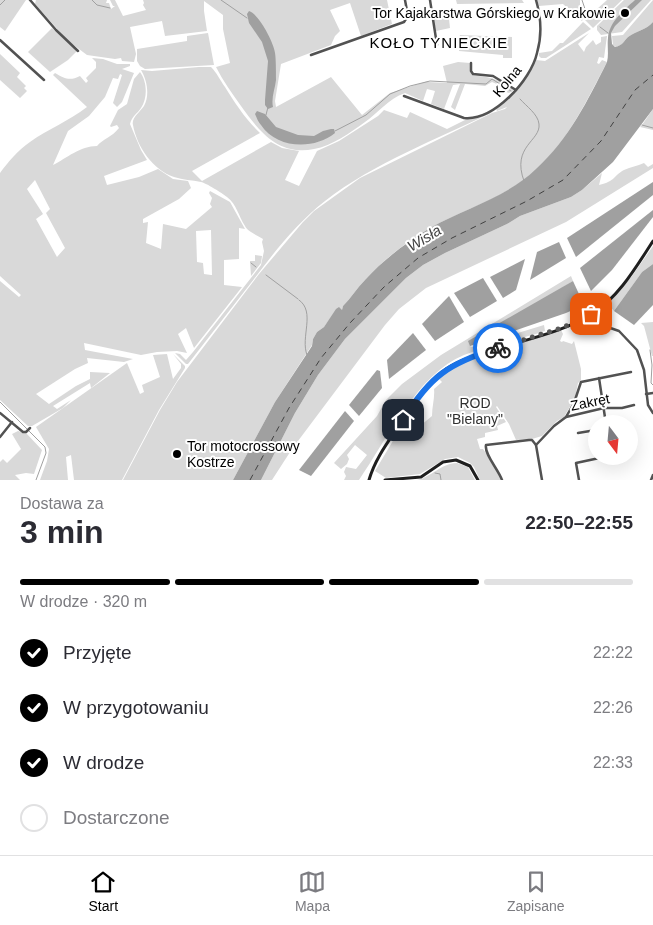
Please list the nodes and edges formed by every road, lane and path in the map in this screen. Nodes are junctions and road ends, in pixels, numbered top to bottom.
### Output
1 (30, 0) edge
2 (405, 0) edge
3 (430, 0) edge
4 (536, 0) edge
5 (0, 40) edge
6 (437, 45) dead end
7 (78, 51) dead end
8 (311, 54) dead end
9 (471, 63) dead end
10 (44, 80) dead end
11 (516, 90) junction
12 (404, 96) dead end
13 (653, 241) edge
14 (591, 314) junction
15 (631, 372) dead end
16 (599, 378) junction
17 (653, 393) edge
18 (646, 394) junction
19 (634, 405) dead end
20 (604, 408) junction
21 (653, 412) edge
22 (0, 413) edge
23 (605, 415) edge
24 (566, 417) junction
25 (12, 422) junction
26 (30, 428) dead end
27 (588, 431) edge
28 (578, 433) dead end
29 (0, 438) edge
30 (536, 445) junction
31 (588, 461) edge
32 (653, 475) edge
33 (369, 480) edge
34 (385, 480) edge
35 (478, 480) edge
36 (502, 480) edge
37 (542, 480) edge
38 (579, 480) edge
39 (651, 480) edge

1 - 7 street
2 - 8 street
3 - 6 street
4 - 11 street, Kolna
5 - 10 street
9 - 11 street
11 - 12 street, Kolna
13 - 14 main road
14 - 18 street
14 - 33 main road
15 - 16 street
16 - 20 street
16 - 24 street
17 - 18 street
18 - 21 street
19 - 20 street, Zakręt
20 - 23 street
20 - 24 street, Zakręt
22 - 25 street
24 - 30 street, Zakręt
25 - 26 street
25 - 29 street
27 - 28 street
30 - 36 street
30 - 37 street
31 - 38 street
32 - 39 street
34 - 35 main road

